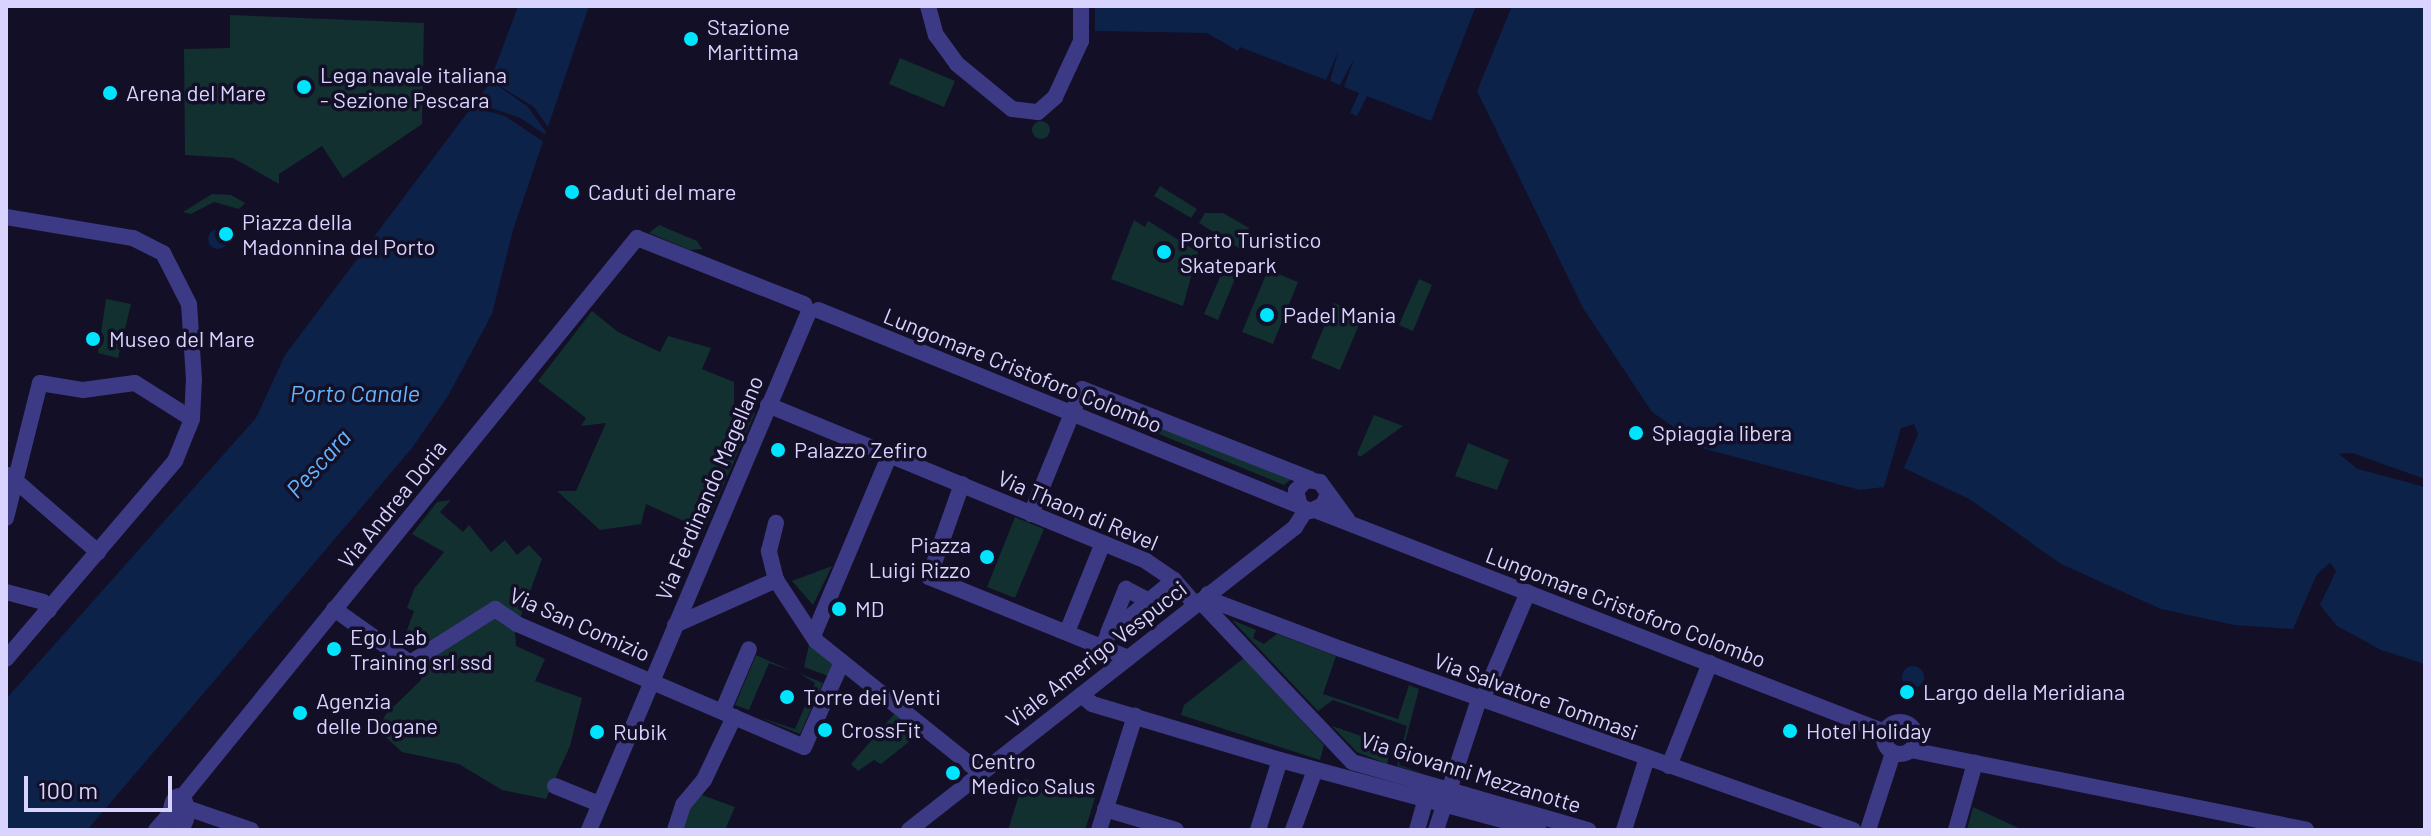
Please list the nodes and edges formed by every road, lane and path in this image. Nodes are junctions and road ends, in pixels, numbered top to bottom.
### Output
1 (928, 6) edge
2 (1081, 6) edge
3 (6, 217) edge
4 (637, 238) joint
5 (810, 309) junction
6 (768, 405) junction
7 (1072, 413) junction
8 (192, 419) junction
9 (890, 454) junction
10 (11, 475) edge
11 (1311, 479) junction
12 (962, 484) junction
13 (1327, 496) junction
14 (1307, 509) junction
15 (1031, 514) junction
16 (6, 518) edge
17 (1351, 522) junction
18 (776, 523) dead end
19 (1103, 543) junction
20 (98, 552) junction
21 (1174, 580) junction
22 (778, 583) junction
23 (6, 592) edge
24 (1528, 592) junction
25 (1201, 600) junction
26 (1150, 601) junction
27 (46, 606) junction
28 (334, 609) junction
29 (675, 625) junction
30 (1067, 632) junction
31 (814, 634) junction
32 (1105, 640) junction
33 (6, 645) edge
34 (749, 649) dead end
35 (1128, 658) junction
36 (6, 659) edge
37 (842, 662) junction
38 (1710, 663) junction
39 (651, 681) junction
40 (1081, 695) junction
41 (1480, 700) junction
42 (728, 714) junction
43 (1135, 716) junction
44 (1885, 732) junction
45 (1911, 750) junction
46 (1893, 753) junction
47 (1342, 754) junction
48 (1647, 758) junction
49 (1280, 760) junction
50 (1975, 763) junction
51 (1669, 766) junction
52 (1322, 772) junction
53 (981, 773) junction
54 (555, 786) dead end
55 (1428, 792) junction
56 (1445, 797) junction
57 (180, 804) junction
58 (599, 804) junction
59 (1105, 809) junction
60 (1547, 827) edge
61 (156, 830) edge
62 (251, 830) edge
63 (589, 830) edge
64 (675, 830) edge
65 (909, 830) edge
66 (1099, 830) edge
67 (1176, 830) edge
68 (1258, 830) edge
69 (1293, 830) edge
70 (1417, 830) edge
71 (1436, 830) edge
72 (1588, 830) edge
73 (1624, 830) edge
74 (1853, 830) edge
75 (1868, 830) edge
76 (1956, 830) edge
77 (2306, 830) edge

1 - 2 street
3 - 8 street
4 - 5 street, Lungomare Cristoforo Colombo
4 - 28 street, Via Andrea Doria
5 - 6 street, Via Ferdinando Magellano
5 - 7 street, Lungomare Cristoforo Colombo
6 - 9 street, Via Thaon di Revel
6 - 29 street, Via Ferdinando Magellano
7 - 11 street
7 - 14 street, Lungomare Cristoforo Colombo
7 - 15 street
8 - 10 street
8 - 20 street
9 - 12 street, Via Thaon di Revel
9 - 31 street
10 - 16 street
10 - 20 street
11 - 13 street, Lungomare Cristoforo Colombo
11 - 14 street
12 - 15 street, Via Thaon di Revel
12 - 30 street, Via Thaon di Revel
13 - 14 street, Viale Amerigo Vespucci
13 - 17 street, Lungomare Cristoforo Colombo
14 - 17 street, Lungomare Cristoforo Colombo
14 - 25 street, Viale Amerigo Vespucci
15 - 19 street, Via Thaon di Revel
17 - 24 street, Lungomare Cristoforo Colombo
18 - 22 street
19 - 21 street, Via Thaon di Revel
19 - 30 street
20 - 27 street
21 - 25 street, Via Thaon di Revel
21 - 26 street, Via Thaon di Revel
22 - 29 street, Via San Comizio
22 - 31 street
23 - 27 street
24 - 38 street, Lungomare Cristoforo Colombo
24 - 41 street
25 - 35 street, Viale Amerigo Vespucci
25 - 41 street, Via Salvatore Tommasi
25 - 47 street, Via Giovanni Mezzanotte
26 - 32 street, Via Thaon di Revel
26 - 32 street
27 - 33 street
27 - 36 street
28 - 39 street, Via San Comizio
28 - 57 street, Via Andrea Doria
29 - 39 street, Via Ferdinando Magellano
30 - 32 street
31 - 37 street
32 - 35 street
34 - 42 street
35 - 40 street, Viale Amerigo Vespucci
37 - 42 street
37 - 53 street
38 - 44 street, Lungomare Cristoforo Colombo
38 - 51 street
39 - 42 street
39 - 58 street, Via Ferdinando Magellano
40 - 43 street, Via Giovanni Mezzanotte
40 - 53 street, Viale Amerigo Vespucci
41 - 48 street, Via Salvatore Tommasi
41 - 56 street
42 - 64 street
43 - 49 street, Via Giovanni Mezzanotte
43 - 59 street
44 - 45 street
44 - 46 street
45 - 46 street
45 - 50 street
46 - 75 street
47 - 52 street, Via Giovanni Mezzanotte
47 - 55 street, Via Giovanni Mezzanotte
48 - 51 street, Via Salvatore Tommasi
48 - 73 street
49 - 52 street, Via Giovanni Mezzanotte
49 - 68 street
50 - 76 street
50 - 77 street
51 - 74 street, Via Salvatore Tommasi
52 - 55 street, Via Giovanni Mezzanotte
52 - 69 street
53 - 65 street, Viale Amerigo Vespucci
54 - 58 street
55 - 56 street, Via Giovanni Mezzanotte
55 - 70 street
56 - 60 street, Via Giovanni Mezzanotte
56 - 71 street
57 - 61 street, Via Andrea Doria
57 - 62 street
58 - 63 street, Via Ferdinando Magellano
59 - 66 street
59 - 67 street
60 - 72 street, Via Giovanni Mezzanotte

